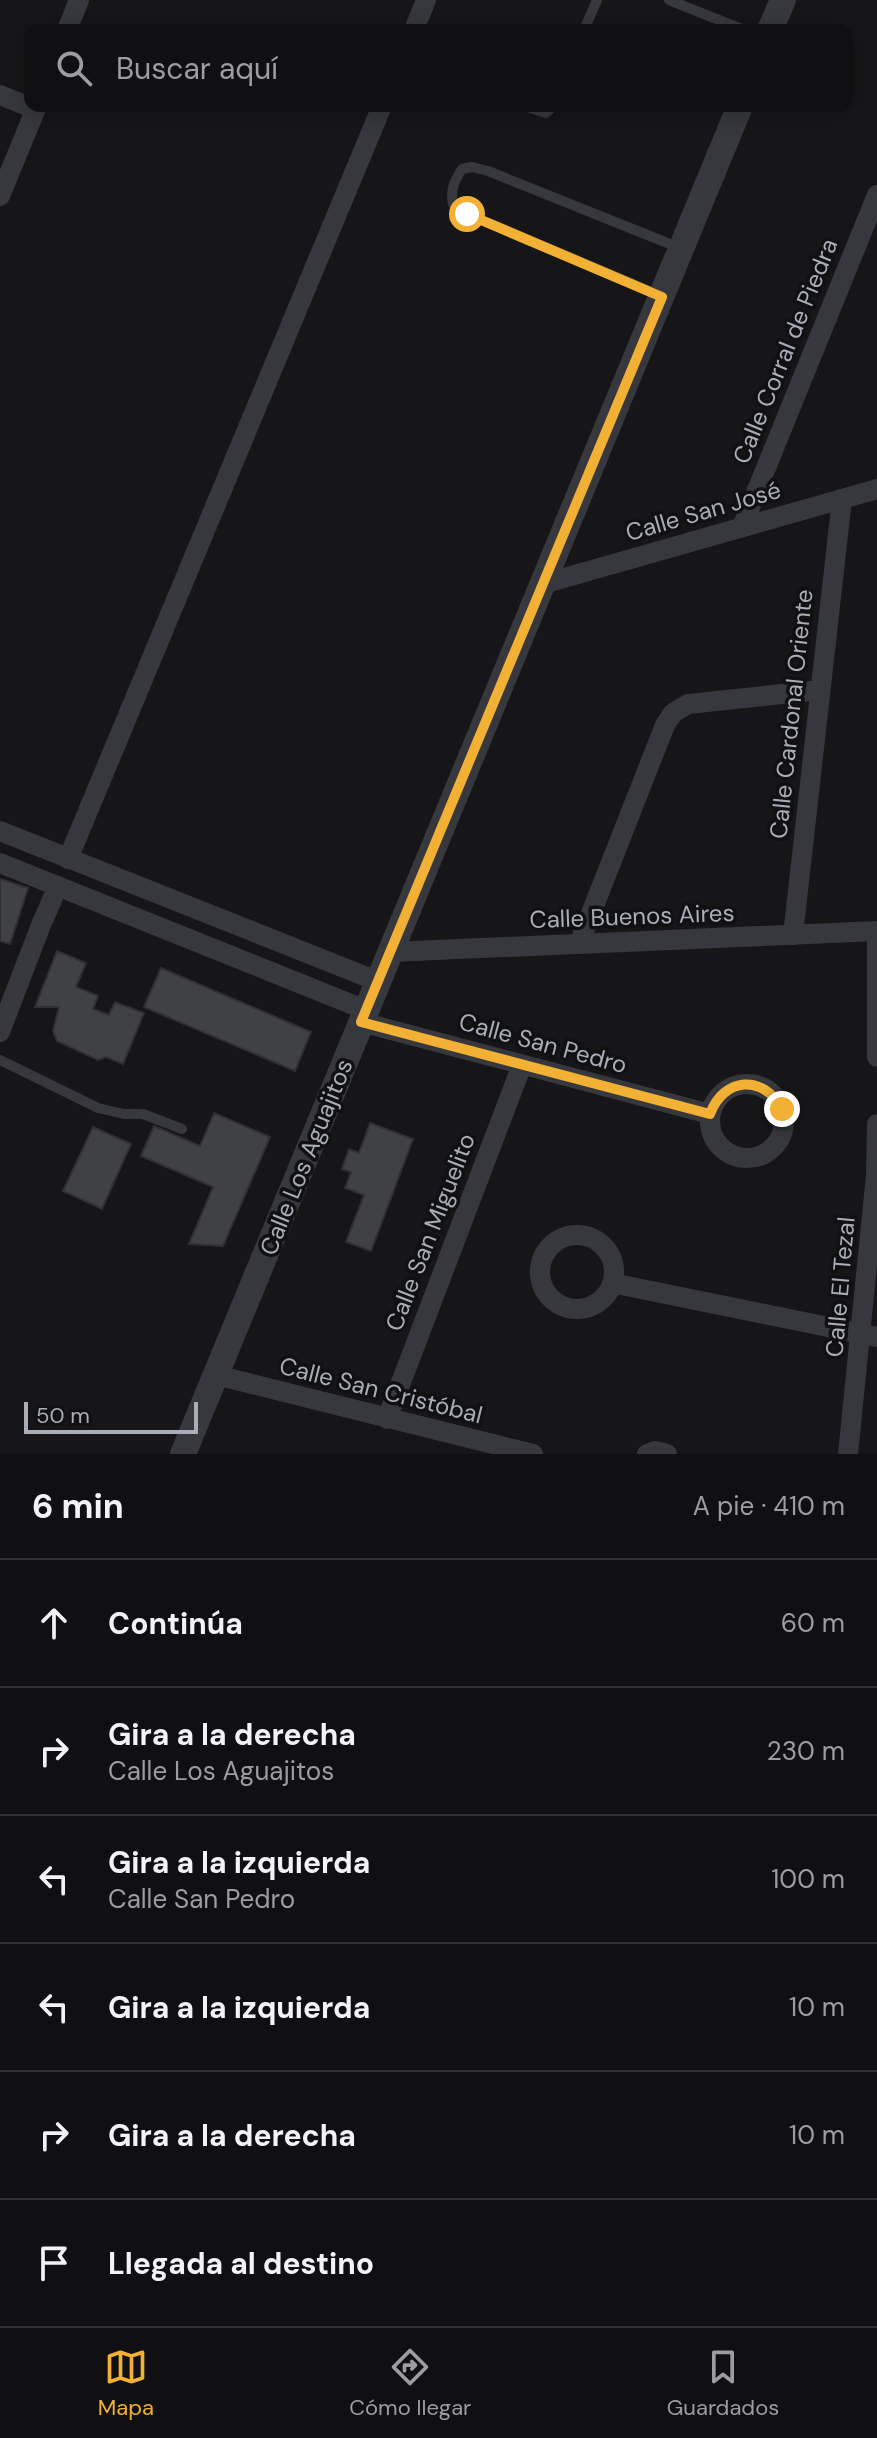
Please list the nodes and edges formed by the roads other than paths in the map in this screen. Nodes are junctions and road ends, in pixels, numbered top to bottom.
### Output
1 (79, 0) edge
2 (426, 0) edge
3 (597, 0) edge
4 (669, 0) edge
5 (783, 0) edge
6 (69, 24) edge
7 (416, 24) edge
8 (587, 24) edge
9 (729, 24) edge
10 (773, 24) edge
11 (0, 95) edge
12 (24, 104) edge
13 (34, 112) edge
14 (379, 112) edge
15 (738, 112) edge
16 (877, 195) edge
17 (0, 196) edge
18 (682, 249) junction
19 (662, 297) junction
20 (877, 489) edge
21 (842, 499) junction
22 (742, 527) junction
23 (543, 584) junction
24 (820, 690) junction
25 (0, 831) edge
26 (68, 859) junction
27 (0, 863) edge
28 (58, 886) junction
29 (877, 931) edge
30 (793, 935) junction
31 (579, 944) junction
32 (390, 952) junction
33 (377, 981) junction
34 (364, 1016) junction
35 (0, 1032) edge
36 (877, 1057) edge
37 (0, 1060) edge
38 (522, 1065) junction
39 (710, 1114) dead end
40 (877, 1124) edge
41 (182, 1129) dead end
42 (612, 1283) dead end
43 (869, 1336) edge
44 (216, 1375) junction
45 (387, 1419) junction
46 (183, 1454) edge
47 (533, 1454) edge
48 (647, 1454) edge
49 (667, 1454) edge
50 (848, 1454) edge

1 - 6 street
2 - 7 street
3 - 8 lane
4 - 9 lane
5 - 10 street
11 - 12 street
13 - 17 street
14 - 26 street
15 - 18 street, Calle Los Aguajitos
16 - 22 street, Calle Corral de Piedra
18 - 19 street, Calle Los Aguajitos
18 - 19 lane
19 - 23 street, Calle Los Aguajitos
20 - 21 street, Calle San José
21 - 22 street, Calle San José
21 - 24 street, Calle Cardonal Oriente
22 - 23 street, Calle San José
23 - 32 street, Calle Los Aguajitos
24 - 30 street, Calle Cardonal Oriente
24 - 31 street
25 - 26 street
26 - 33 street
27 - 28 street, Calle San Pedro
28 - 34 street, Calle San Pedro
28 - 35 street
29 - 30 street, Calle Buenos Aires
29 - 36 street
30 - 31 street, Calle Buenos Aires
31 - 32 street, Calle Buenos Aires
32 - 33 street, Calle Los Aguajitos
33 - 34 street, Calle Los Aguajitos
34 - 38 street, Calle San Pedro
34 - 44 street, Calle Los Aguajitos
37 - 41 lane
38 - 39 street, Calle San Pedro
38 - 45 street, Calle San Miguelito
40 - 43 street, Calle El Tezal
42 - 43 street
43 - 50 street, Calle El Tezal
44 - 45 street, Calle San Cristóbal
44 - 46 street, Calle Los Aguajitos
45 - 47 street, Calle San Cristóbal
48 - 49 street

